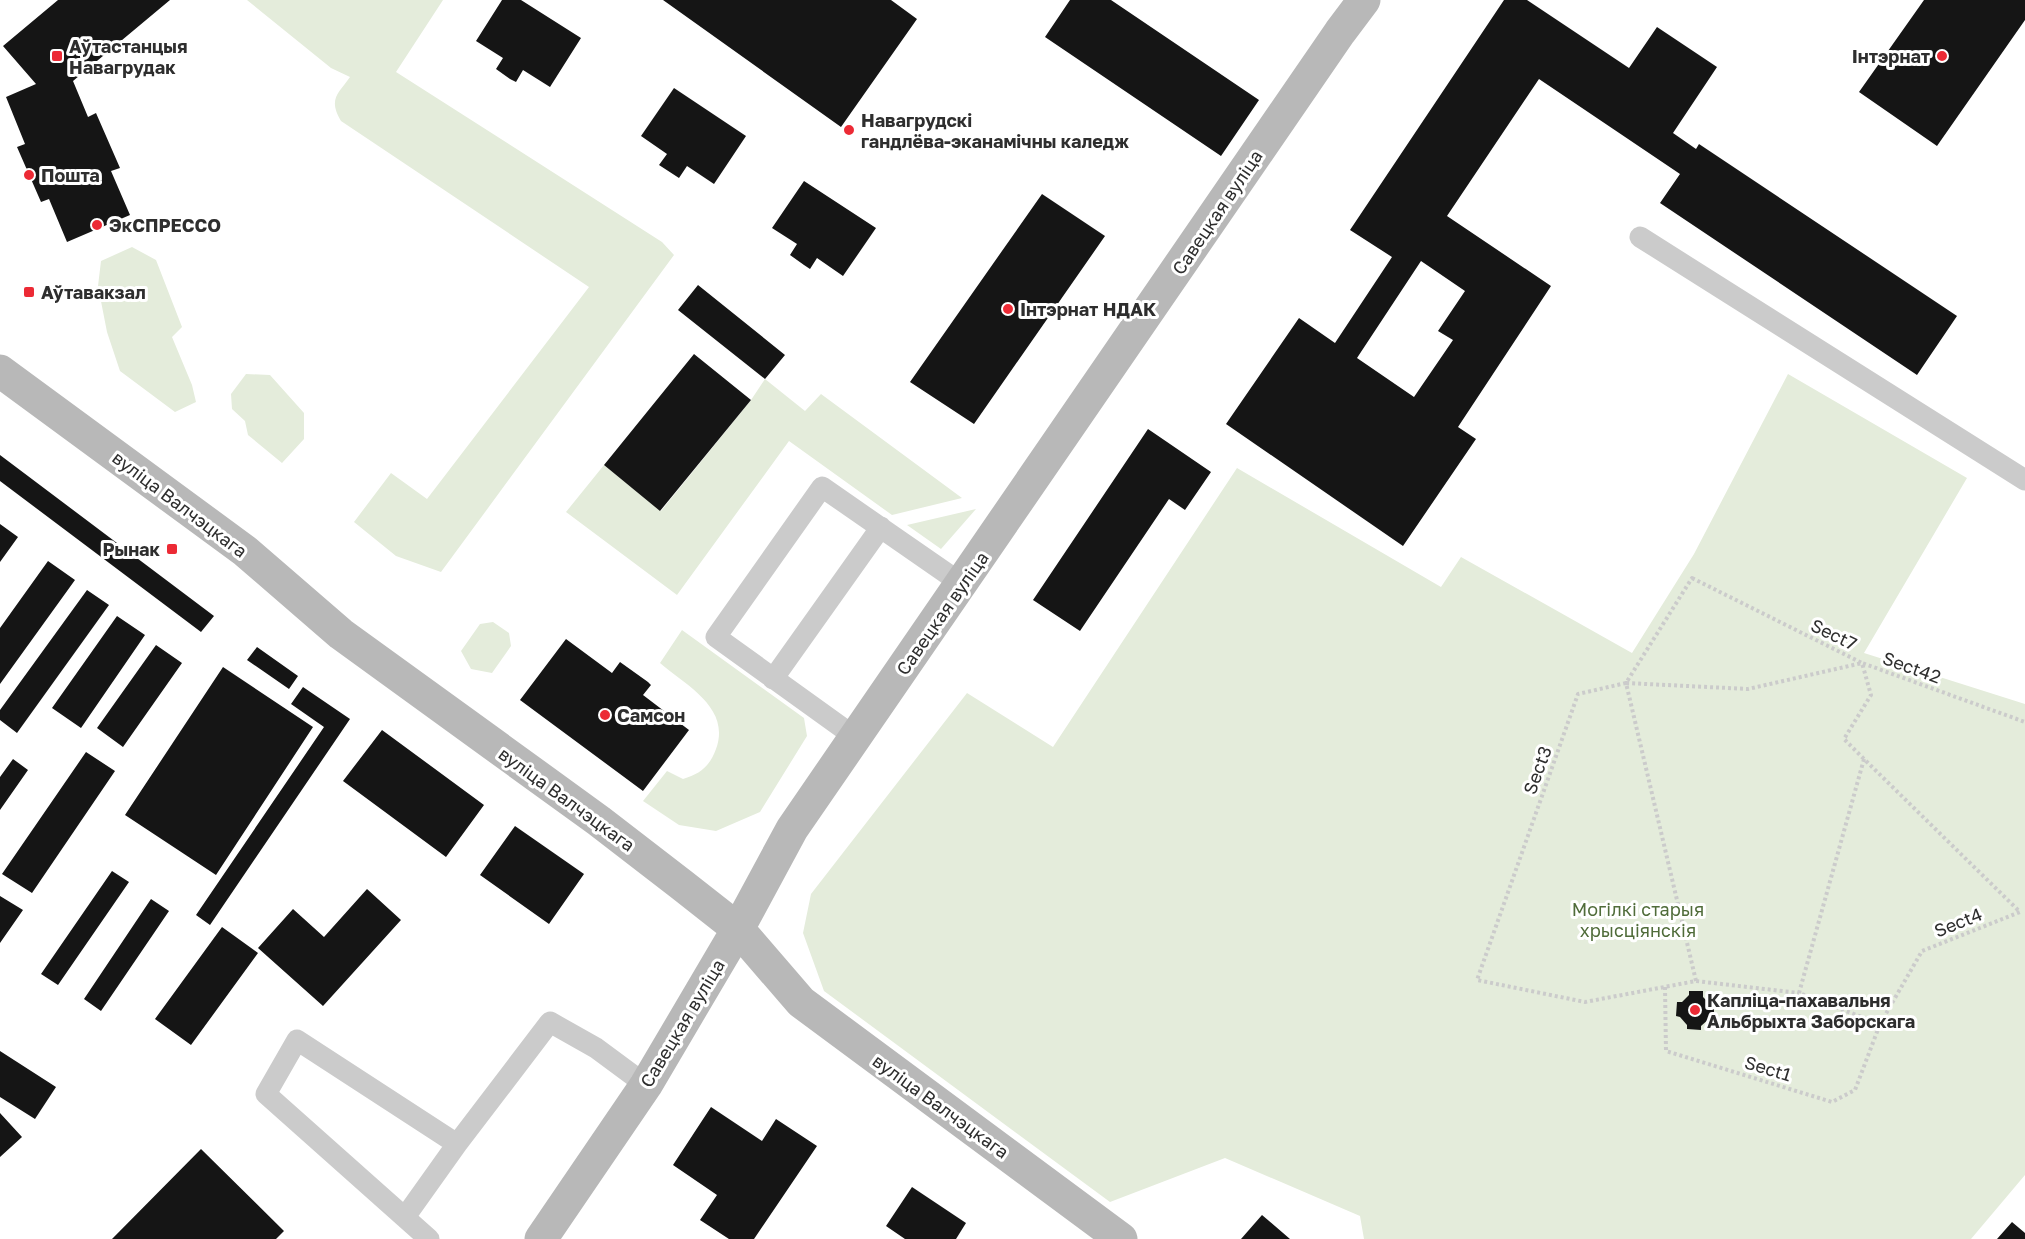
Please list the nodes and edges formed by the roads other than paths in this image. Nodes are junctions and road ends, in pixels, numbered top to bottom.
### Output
1 (1364, 0) edge
2 (1640, 237) dead end
3 (0, 371) edge
4 (2025, 480) edge
5 (881, 527) junction
6 (962, 584) junction
7 (773, 679) junction
8 (855, 737) junction
9 (738, 929) junction
10 (645, 1085) junction
11 (457, 1144) junction
12 (405, 1217) junction
13 (429, 1239) edge
14 (541, 1239) edge
15 (1121, 1239) edge

1 - 6 street, Савецкая вуліца
2 - 4 lane
3 - 9 street, вуліца Валчэцкага
5 - 6 lane
5 - 7 lane
5 - 7 lane
6 - 8 street, Савецкая вуліца
7 - 8 lane
8 - 9 street, Савецкая вуліца
9 - 10 street, Савецкая вуліца
9 - 15 street, вуліца Валчэцкага
10 - 11 lane
10 - 14 street, Савецкая вуліца
11 - 12 lane
11 - 12 lane
12 - 13 lane

